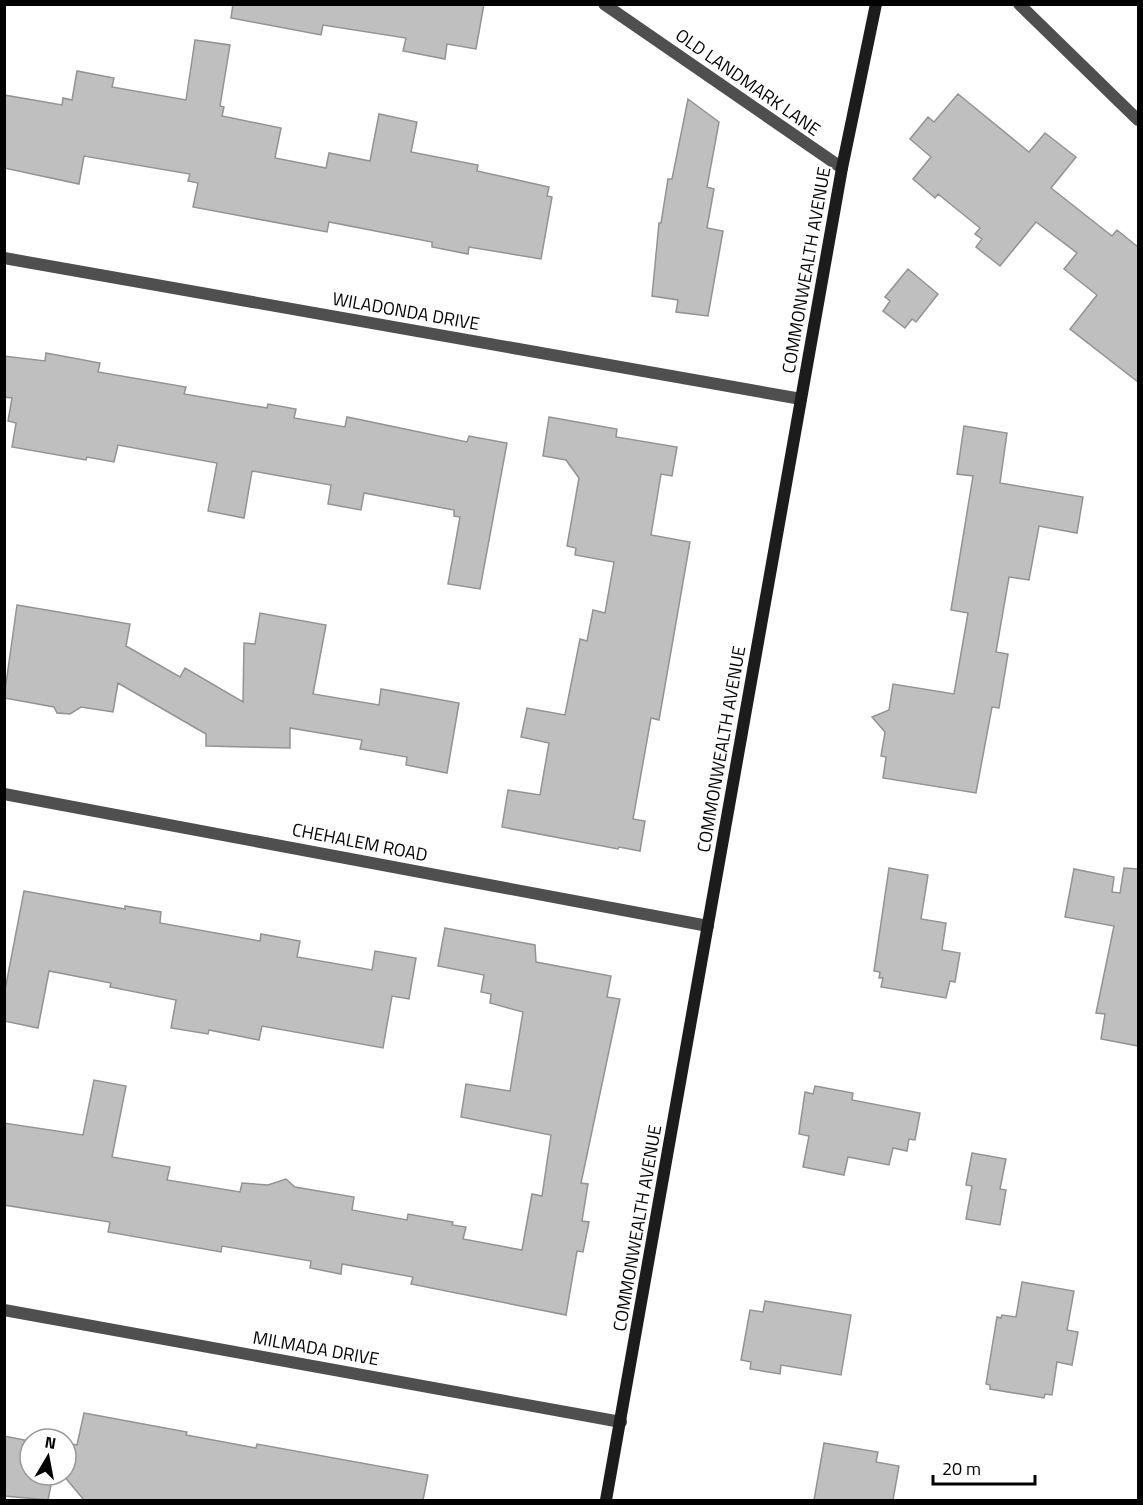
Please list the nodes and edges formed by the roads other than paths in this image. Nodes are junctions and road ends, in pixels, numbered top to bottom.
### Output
1 (604, 4) edge
2 (876, 4) edge
3 (1019, 4) edge
4 (1138, 120) edge
5 (842, 168) junction
6 (4, 258) edge
7 (801, 399) junction
8 (4, 794) edge
9 (708, 926) junction
10 (4, 1310) edge
11 (621, 1422) junction
12 (606, 1500) edge

1 - 5 street, OLD LANDMARK LANE
2 - 5 street, COMMONWEALTH AVENUE
3 - 4 street
5 - 7 street, COMMONWEALTH AVENUE
6 - 7 street, WILADONDA DRIVE
7 - 9 street, COMMONWEALTH AVENUE
8 - 9 street, CHEHALEM ROAD
9 - 11 street, COMMONWEALTH AVENUE
10 - 11 street, MILMADA DRIVE
11 - 12 street, COMMONWEALTH AVENUE

